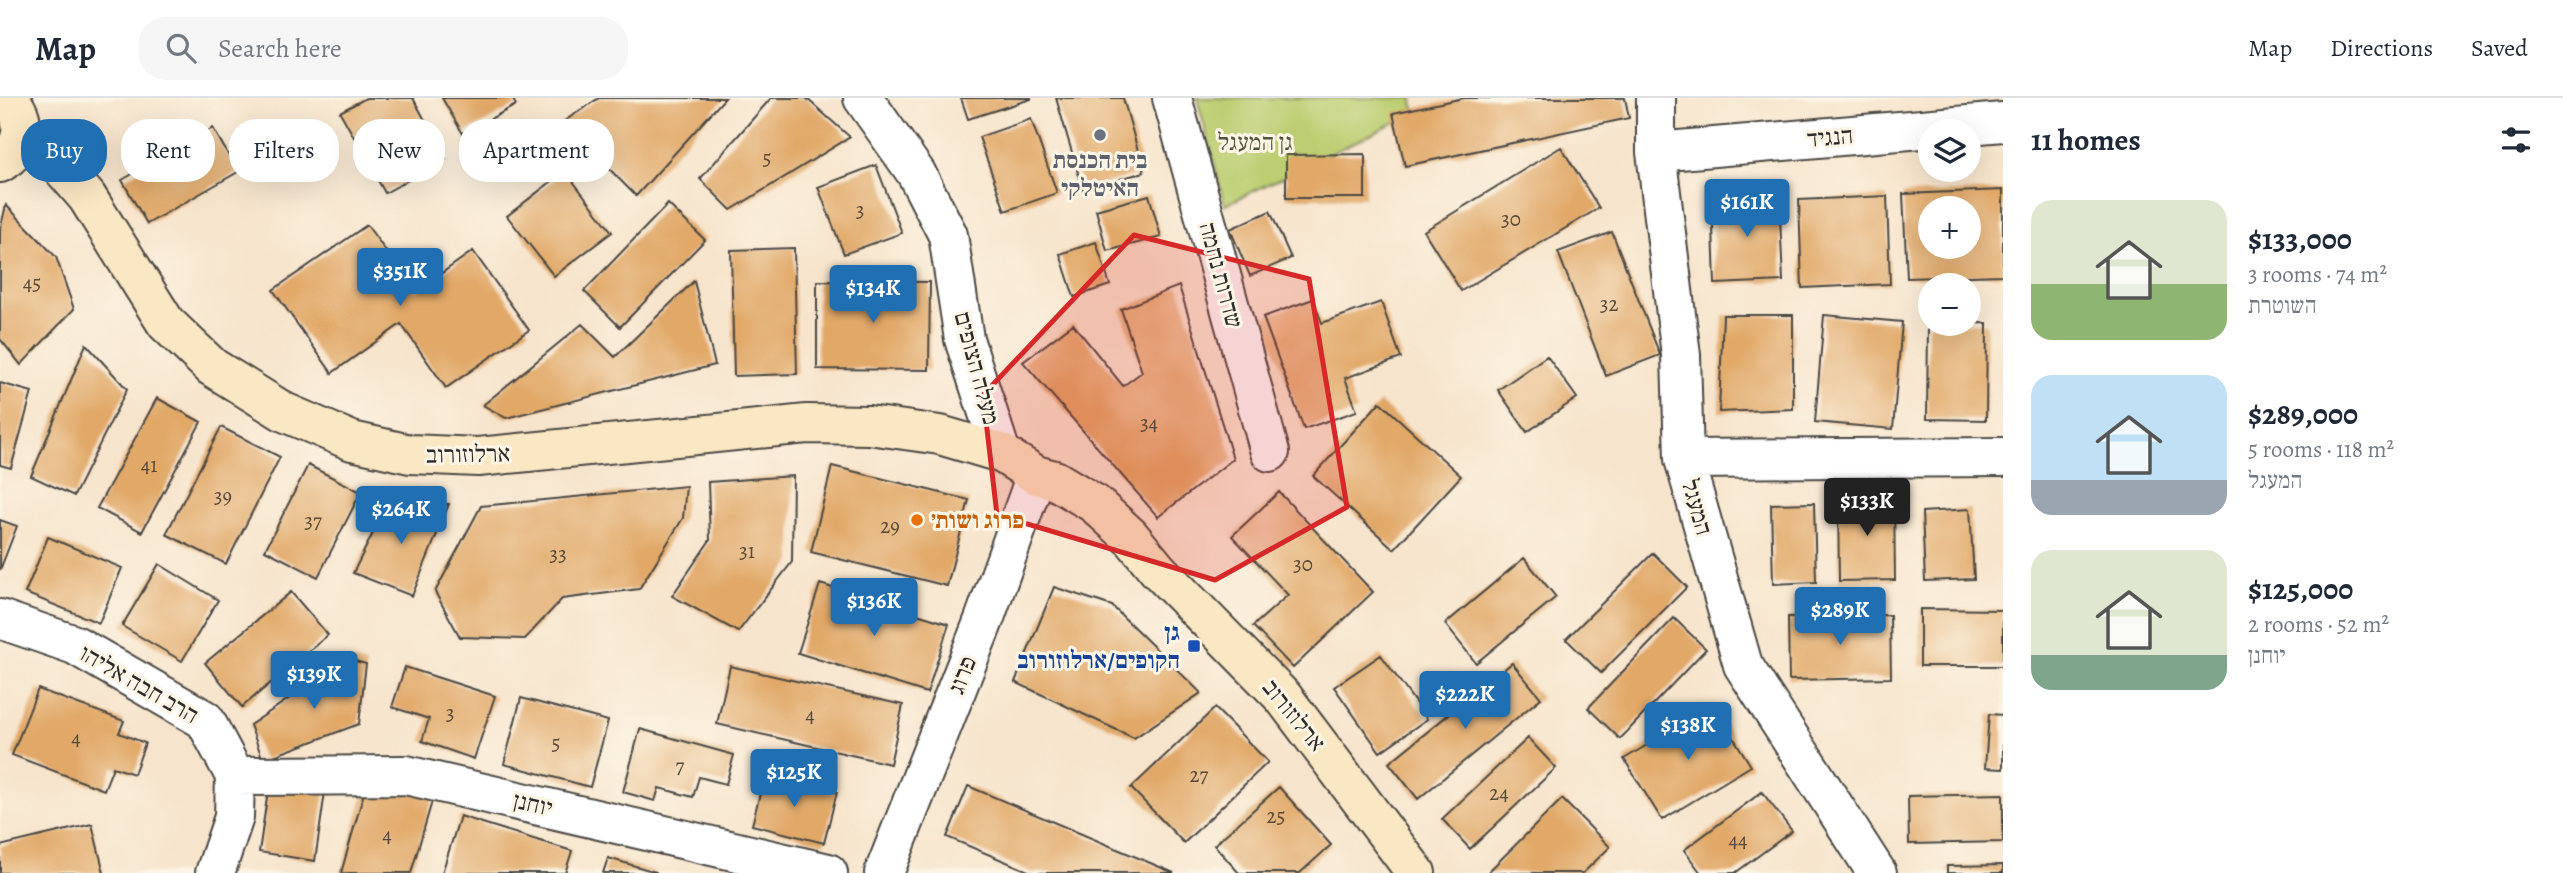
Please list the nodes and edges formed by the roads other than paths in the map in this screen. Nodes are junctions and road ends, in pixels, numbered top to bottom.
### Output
1 (7, 98) edge
2 (863, 98) edge
3 (1172, 98) edge
4 (1657, 98) edge
5 (2003, 122) edge
6 (10, 151) edge
7 (1656, 152) junction
8 (1270, 452) dead end
9 (1000, 453) junction
10 (2003, 457) edge
11 (1684, 459) junction
12 (1036, 475) junction
13 (0, 619) edge
14 (235, 776) junction
15 (215, 873) edge
16 (828, 873) edge
17 (884, 873) edge
18 (1416, 873) edge
19 (1877, 873) edge

1 - 6 street
2 - 9 street, מעלה הצופים
3 - 8 street, שדרות נחמה
4 - 7 street, המעגל
5 - 7 street, הנגיד
6 - 9 street, ארלוזורוב
7 - 11 street, המעגל
9 - 12 street, ארלוזורוב
10 - 11 street
11 - 19 street, המעגל
12 - 17 street, פרוג
12 - 18 street, ארלוזורוב
13 - 14 street, הרב חבה אליהו
14 - 15 street, הרב חבה אליהו
14 - 16 street, יוחנן

